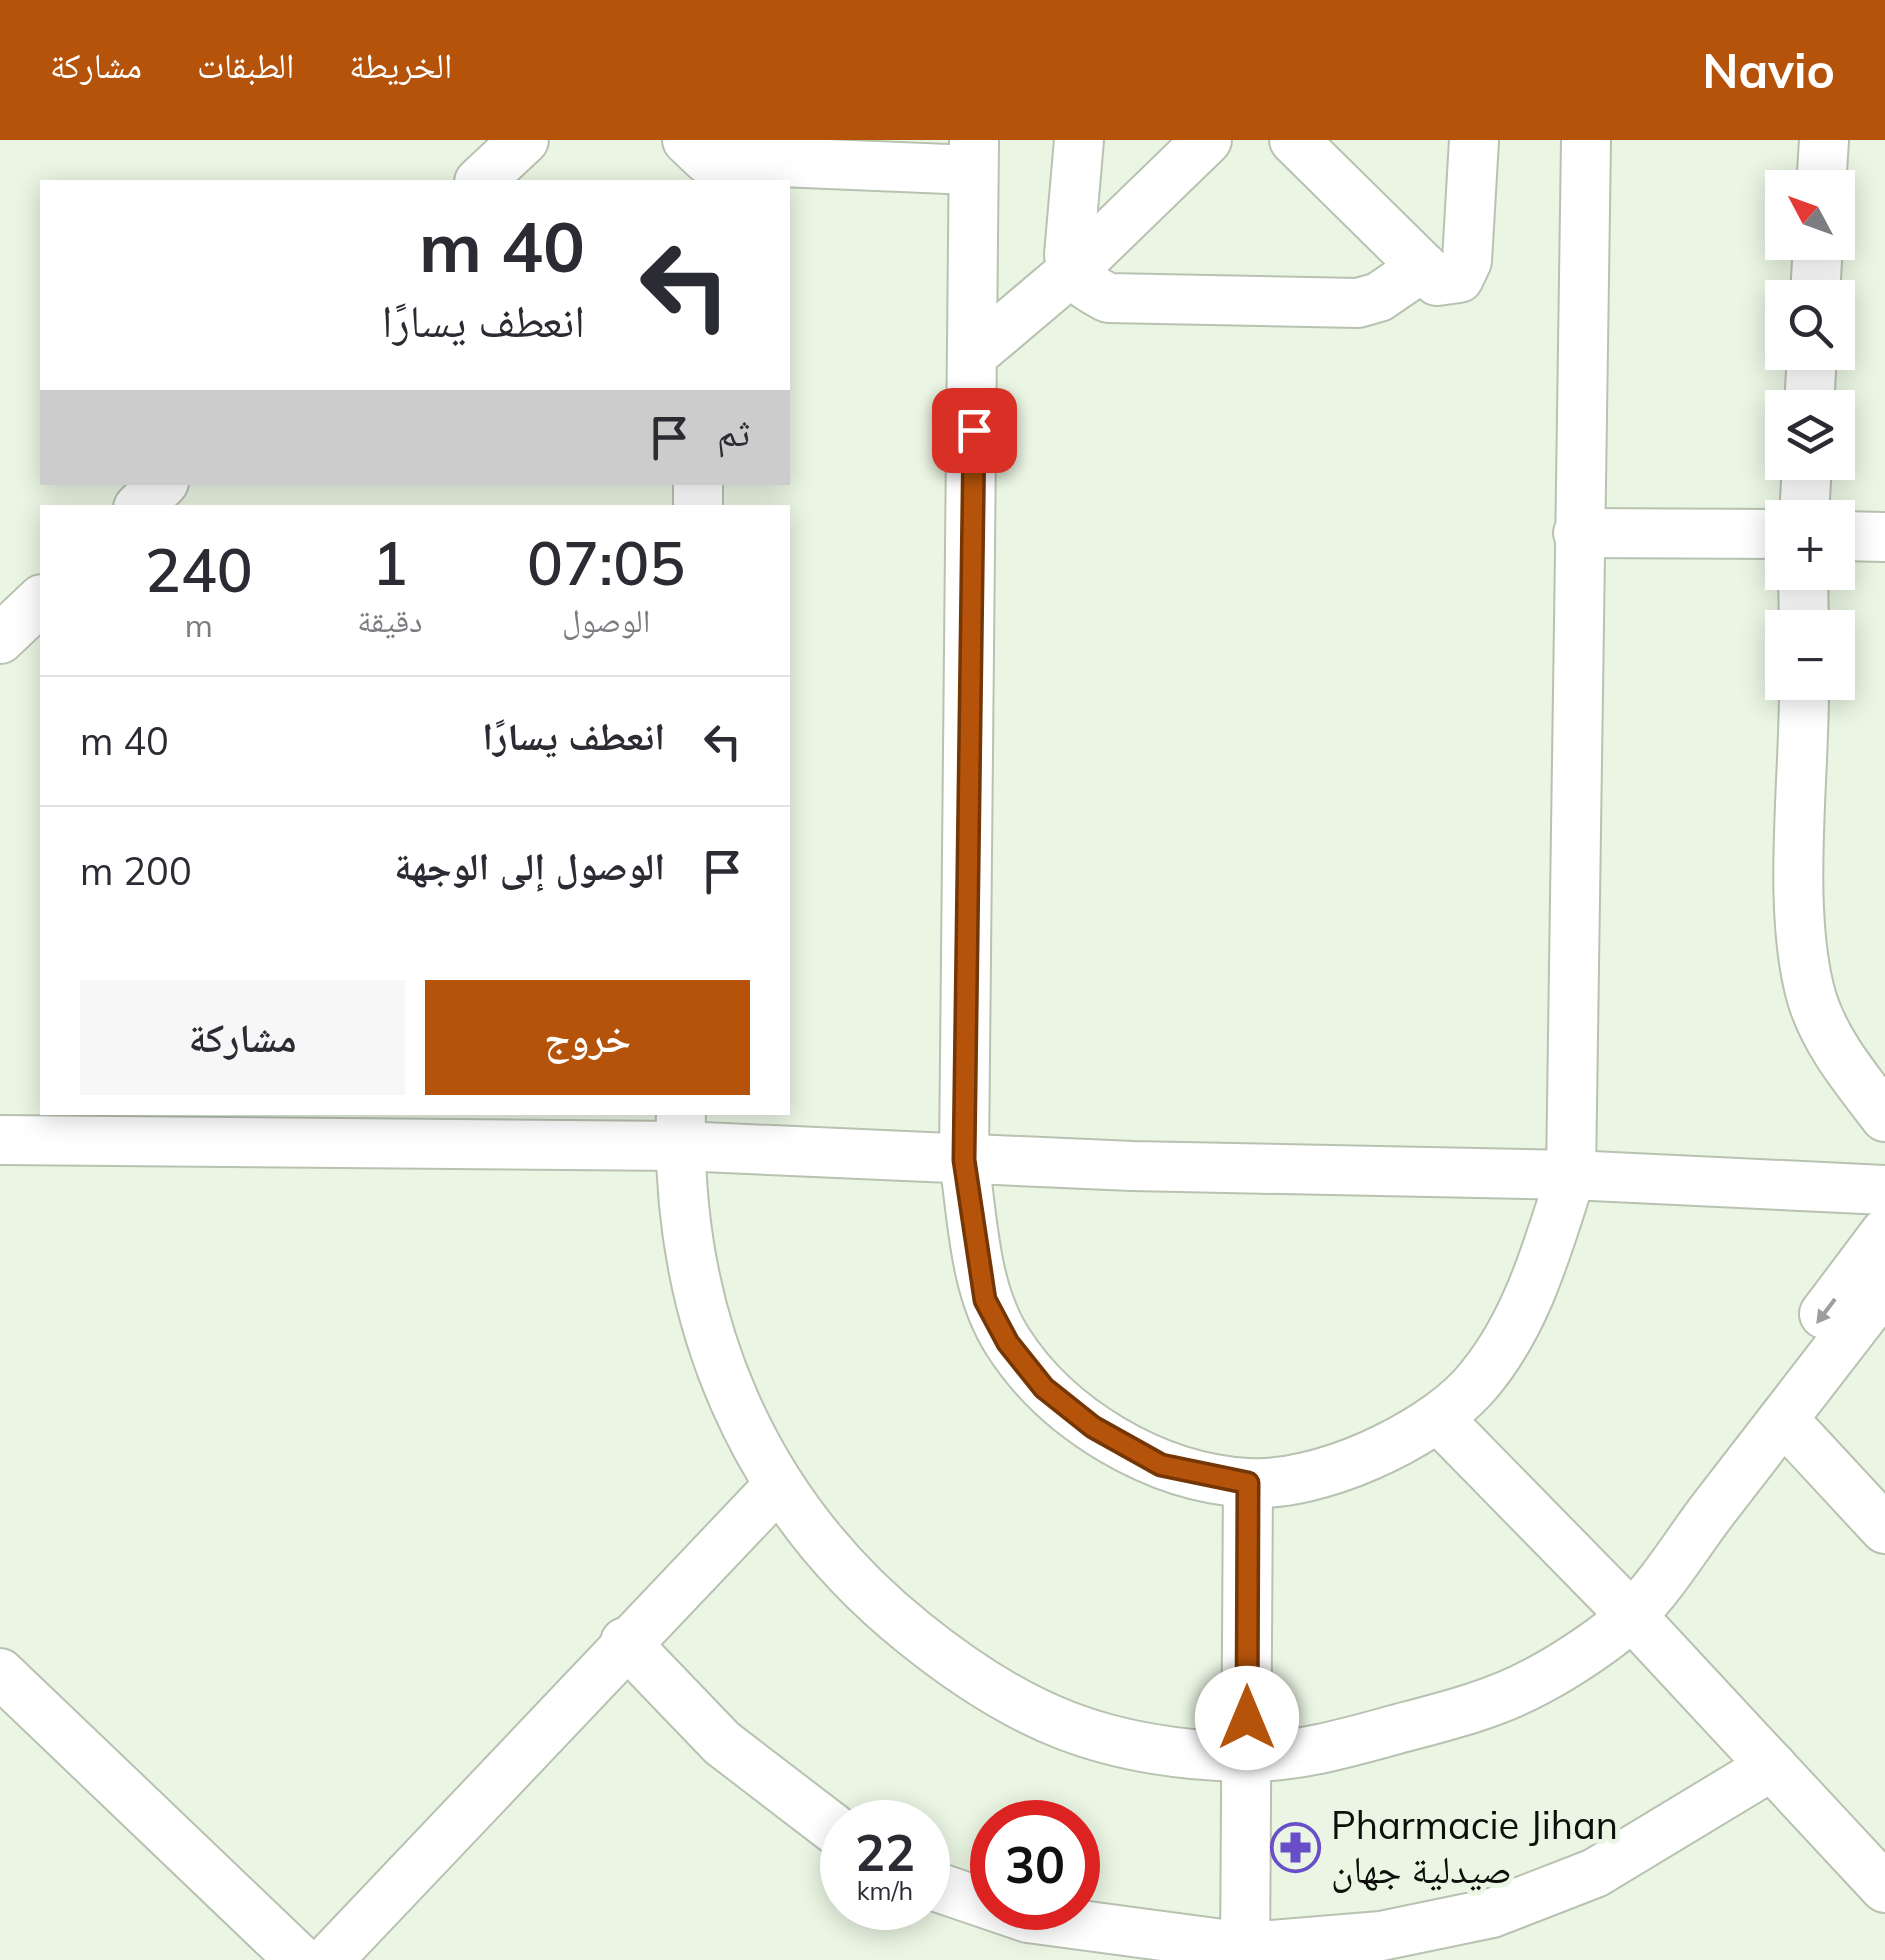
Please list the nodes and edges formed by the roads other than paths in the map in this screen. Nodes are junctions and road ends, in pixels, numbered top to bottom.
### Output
1 (524, 140) edge
2 (1079, 140) edge
3 (1208, 140) edge
4 (1294, 140) edge
5 (1474, 140) edge
6 (1586, 140) edge
7 (1824, 140) edge
8 (702, 155) edge
9 (973, 155) edge
10 (1823, 170) edge
11 (482, 180) edge
12 (1422, 267) junction
13 (1072, 271) junction
14 (974, 353) junction
15 (161, 485) edge
16 (141, 505) edge
17 (1578, 533) junction
18 (1765, 534) edge
19 (1855, 537) edge
20 (1885, 538) edge
21 (40, 601) edge
22 (0, 639) edge
23 (1804, 700) edge
24 (1885, 1116) edge
25 (680, 1129) edge
26 (0, 1140) edge
27 (964, 1160) junction
28 (1570, 1175) junction
29 (1885, 1190) edge
30 (1885, 1233) edge
31 (1885, 1286) edge
32 (1783, 1419) junction
33 (1440, 1420) junction
34 (1248, 1483) junction
35 (777, 1487) junction
36 (1885, 1529) edge
37 (1621, 1605) junction
38 (626, 1642) junction
39 (0, 1673) edge
40 (1246, 1757) junction
41 (1772, 1766) junction
42 (820, 1818) edge
43 (1885, 1888) edge
44 (950, 1891) edge
45 (1245, 1953) edge
46 (300, 1960) edge
47 (328, 1960) edge

1 - 11 street
2 - 13 street
3 - 13 street
4 - 12 street
5 - 12 street
6 - 17 street
7 - 10 street
8 - 9 street
9 - 14 street
12 - 13 street
13 - 14 street
14 - 27 street
15 - 16 street
17 - 18 street
17 - 28 street
19 - 20 street
21 - 22 street
23 - 24 street
25 - 26 street
25 - 27 street
25 - 35 street
27 - 28 street
27 - 34 street
28 - 29 street
28 - 33 street
30 -> 37 street
31 - 32 street
32 - 36 street
32 - 37 street
33 - 34 street
33 - 37 street
34 - 40 street
35 - 38 street
35 - 40 street
37 - 40 street
37 - 41 street
38 - 42 street
38 - 47 street
39 - 46 street
40 - 45 street
41 - 43 street
41 - 45 street
44 - 45 street

